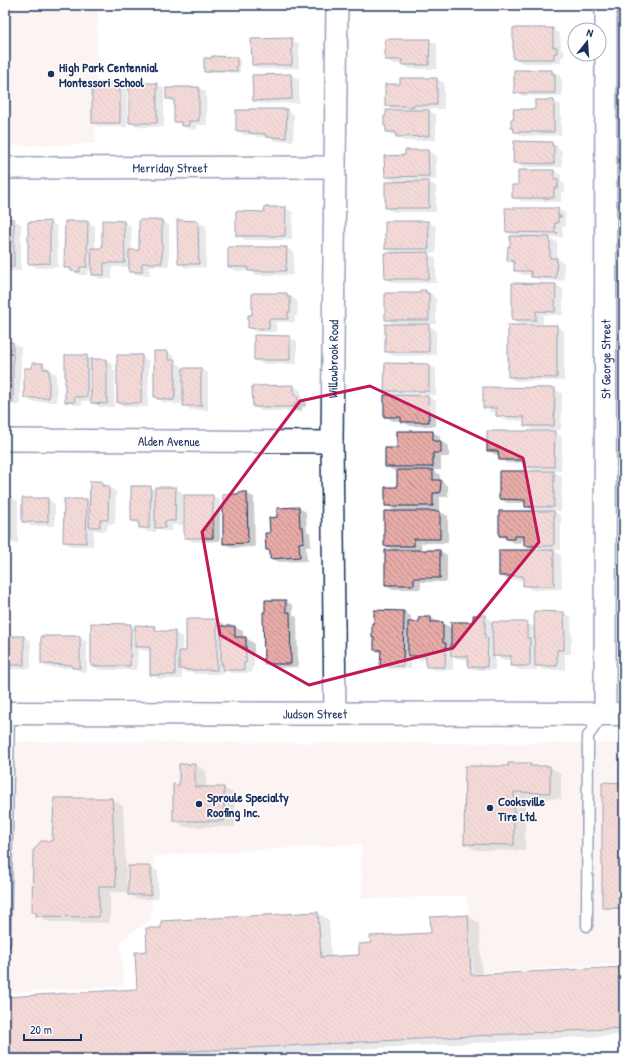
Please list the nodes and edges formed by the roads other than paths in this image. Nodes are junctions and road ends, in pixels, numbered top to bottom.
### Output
1 (337, 5) edge
2 (606, 5) edge
3 (334, 167) junction
4 (5, 168) edge
5 (5, 440) edge
6 (332, 442) junction
7 (7, 713) edge
8 (335, 713) junction
9 (614, 714) edge
10 (586, 926) dead end
11 (5, 943) edge

1 - 3 street, Willowbrook Road
2 - 9 street, St George Street
3 - 4 street, Merriday Street
3 - 6 street, Willowbrook Road
5 - 6 street, Alden Avenue
6 - 8 street, Willowbrook Road
7 - 8 street, Judson Street
7 - 11 lane
8 - 9 street, Judson Street
9 - 10 lane

